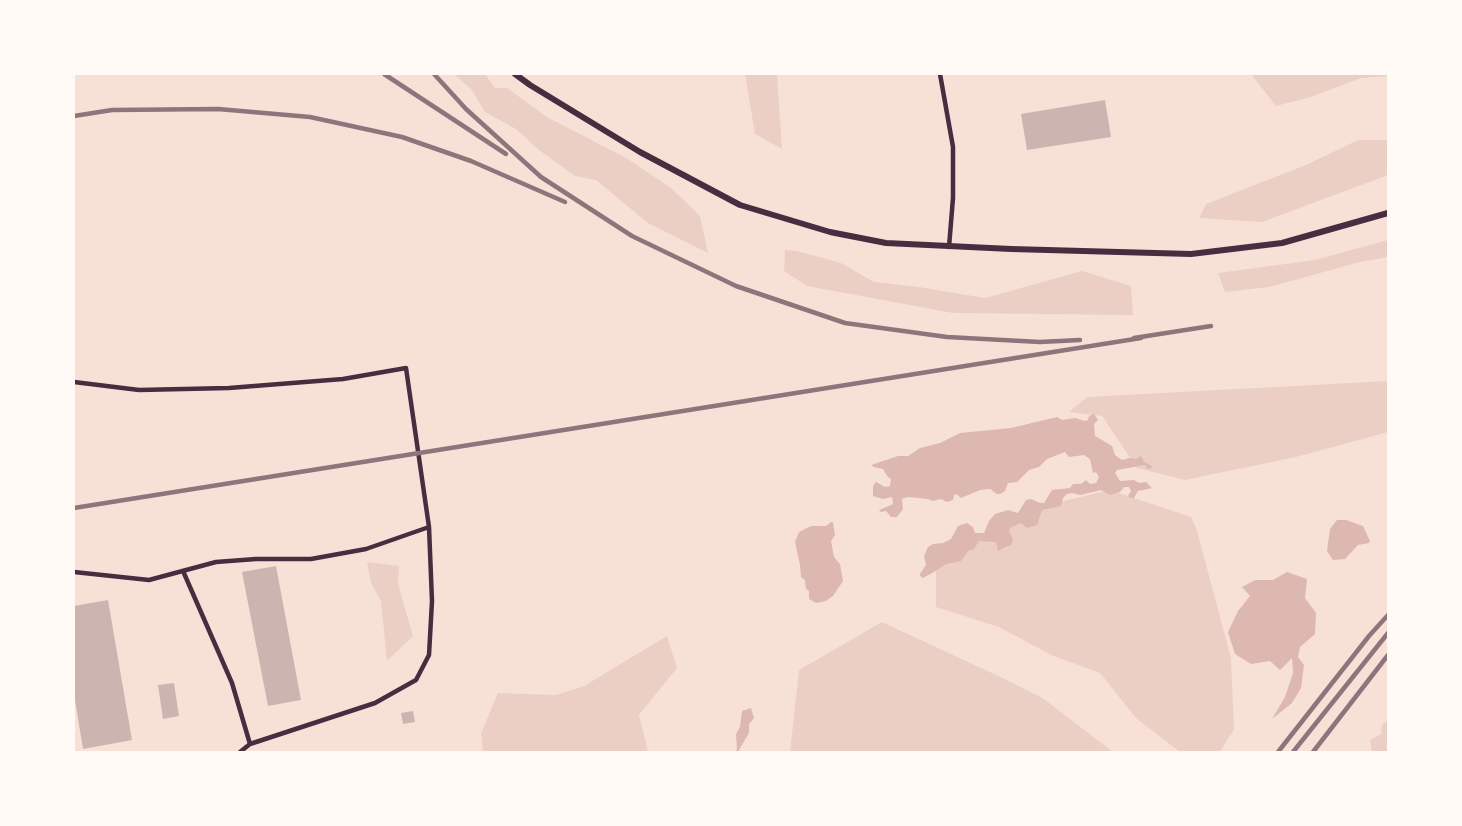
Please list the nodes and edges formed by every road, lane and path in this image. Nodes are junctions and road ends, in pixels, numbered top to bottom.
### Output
1 (515, 74) edge
2 (940, 74) edge
3 (1389, 213) edge
4 (949, 247) junction
5 (74, 382) edge
6 (429, 527) junction
7 (183, 571) junction
8 (74, 572) edge
9 (250, 744) junction
10 (240, 753) edge

1 - 4 street
2 - 4 lane
3 - 4 street
5 - 6 lane
6 - 7 lane
6 - 9 lane
7 - 8 lane
7 - 9 lane
9 - 10 lane

